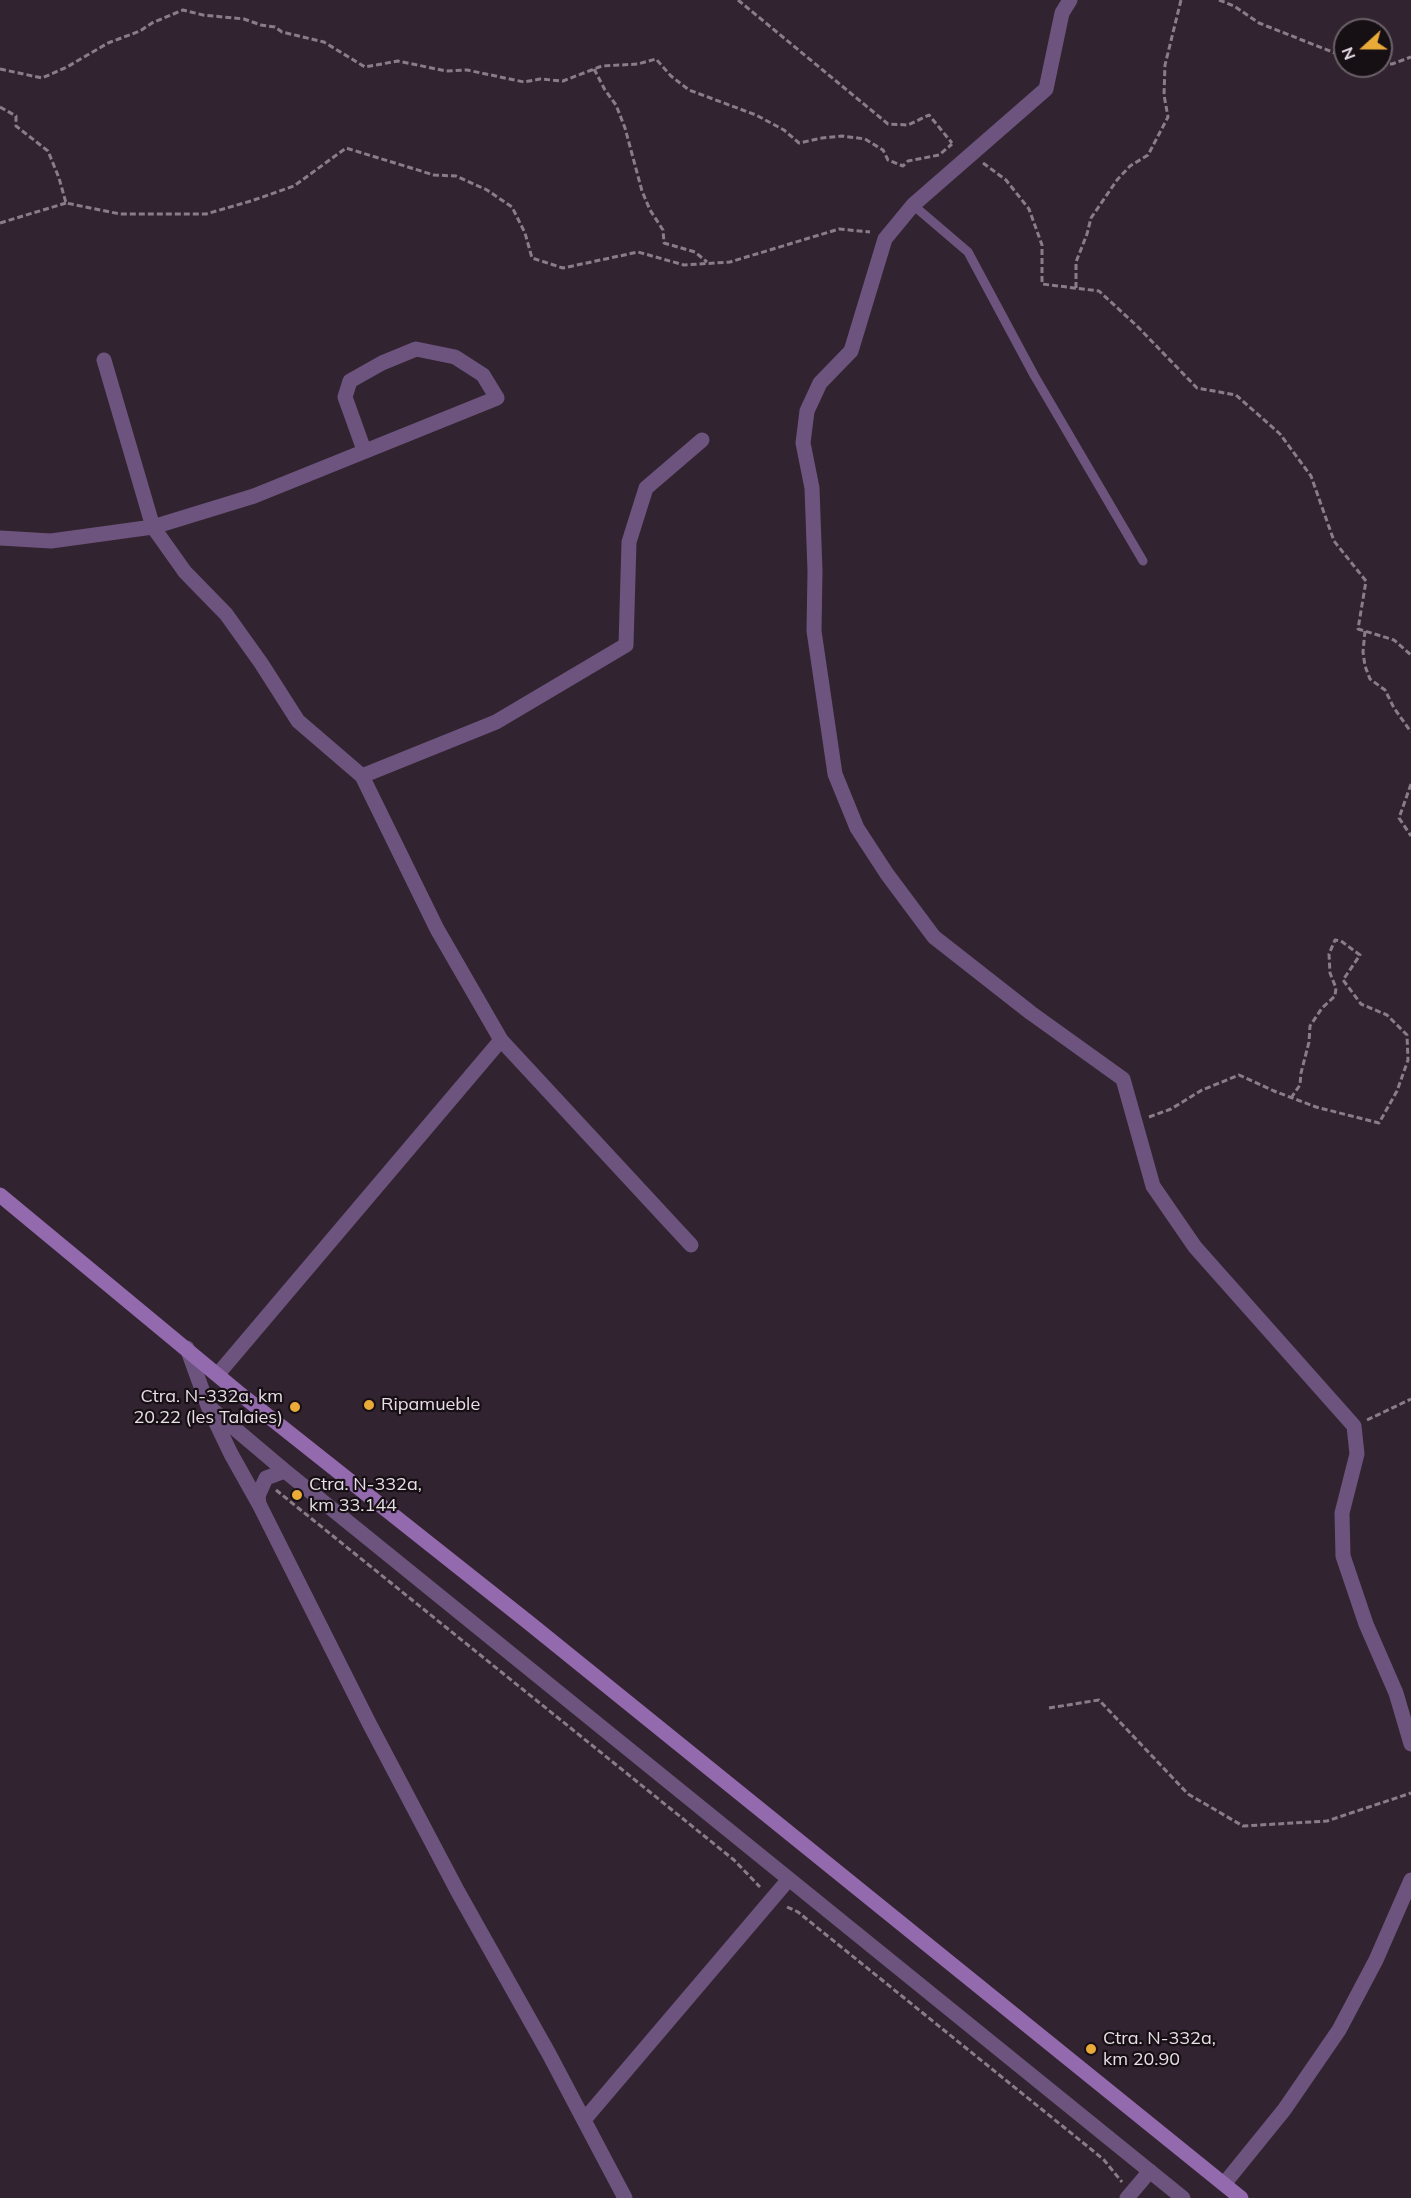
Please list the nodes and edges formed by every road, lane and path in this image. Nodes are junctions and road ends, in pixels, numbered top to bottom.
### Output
1 (738, 0) edge
2 (1070, 0) edge
3 (1182, 0) edge
4 (1219, 0) edge
5 (1333, 52) edge
6 (1411, 57) edge
7 (1393, 64) edge
8 (0, 69) edge
9 (594, 69) junction
10 (0, 107) edge
11 (952, 144) junction
12 (967, 157) junction
13 (66, 203) junction
14 (913, 205) junction
15 (0, 223) edge
16 (885, 239) junction
17 (708, 263) junction
18 (1076, 288) junction
19 (104, 360) dead end
20 (702, 440) dead end
21 (364, 450) junction
22 (153, 527) junction
23 (0, 538) edge
24 (1143, 561) dead end
25 (1365, 631) junction
26 (1411, 655) edge
27 (1411, 732) edge
28 (362, 776) junction
29 (1411, 784) edge
30 (1411, 836) edge
31 (1409, 1036) edge
32 (501, 1041) junction
33 (1291, 1098) dead end
34 (1136, 1121) junction
35 (0, 1195) edge
36 (692, 1245) dead end
37 (187, 1348) junction
38 (218, 1374) junction
39 (1411, 1399) edge
40 (208, 1406) junction
41 (1354, 1426) junction
42 (285, 1471) junction
43 (265, 1480) junction
44 (259, 1504) junction
45 (1049, 1708) dead end
46 (1411, 1744) edge
47 (1411, 1794) edge
48 (789, 1879) junction
49 (1411, 1880) edge
50 (773, 1897) junction
51 (584, 2120) junction
52 (1150, 2171) junction
53 (1224, 2184) junction
54 (1130, 2194) edge
55 (625, 2198) edge
56 (1183, 2198) edge
57 (1241, 2198) edge

1 - 11 path
2 - 12 street
3 - 18 path
4 - 5 path
6 - 7 path
8 - 9 path
9 - 11 path
9 - 17 path
10 - 13 path
11 - 12 path
12 - 14 street
12 - 18 path
13 - 15 path
13 - 17 path
14 - 16 street
14 - 24 lane
16 - 17 path
16 - 34 street
18 - 25 path
19 - 22 street
20 - 28 street
21 - 21 street
21 - 22 street
22 - 23 street
22 - 28 street
25 - 26 path
25 - 27 path
28 - 32 street
29 - 30 path
31 - 33 path
31 - 34 path
32 - 36 street
32 - 38 street
34 - 41 street
35 - 37 main road
37 - 38 main road
37 - 40 street
38 - 53 main road
39 - 41 path
40 - 42 street
40 - 44 street
41 - 46 street
42 - 43 street
42 - 48 street
43 - 44 street
43 - 50 path
44 - 51 street
45 - 47 path
48 - 50 street
48 - 52 street
49 - 53 street
50 - 51 street
50 - 54 path
51 - 55 street
52 - 54 street
52 - 56 street
53 - 57 main road

